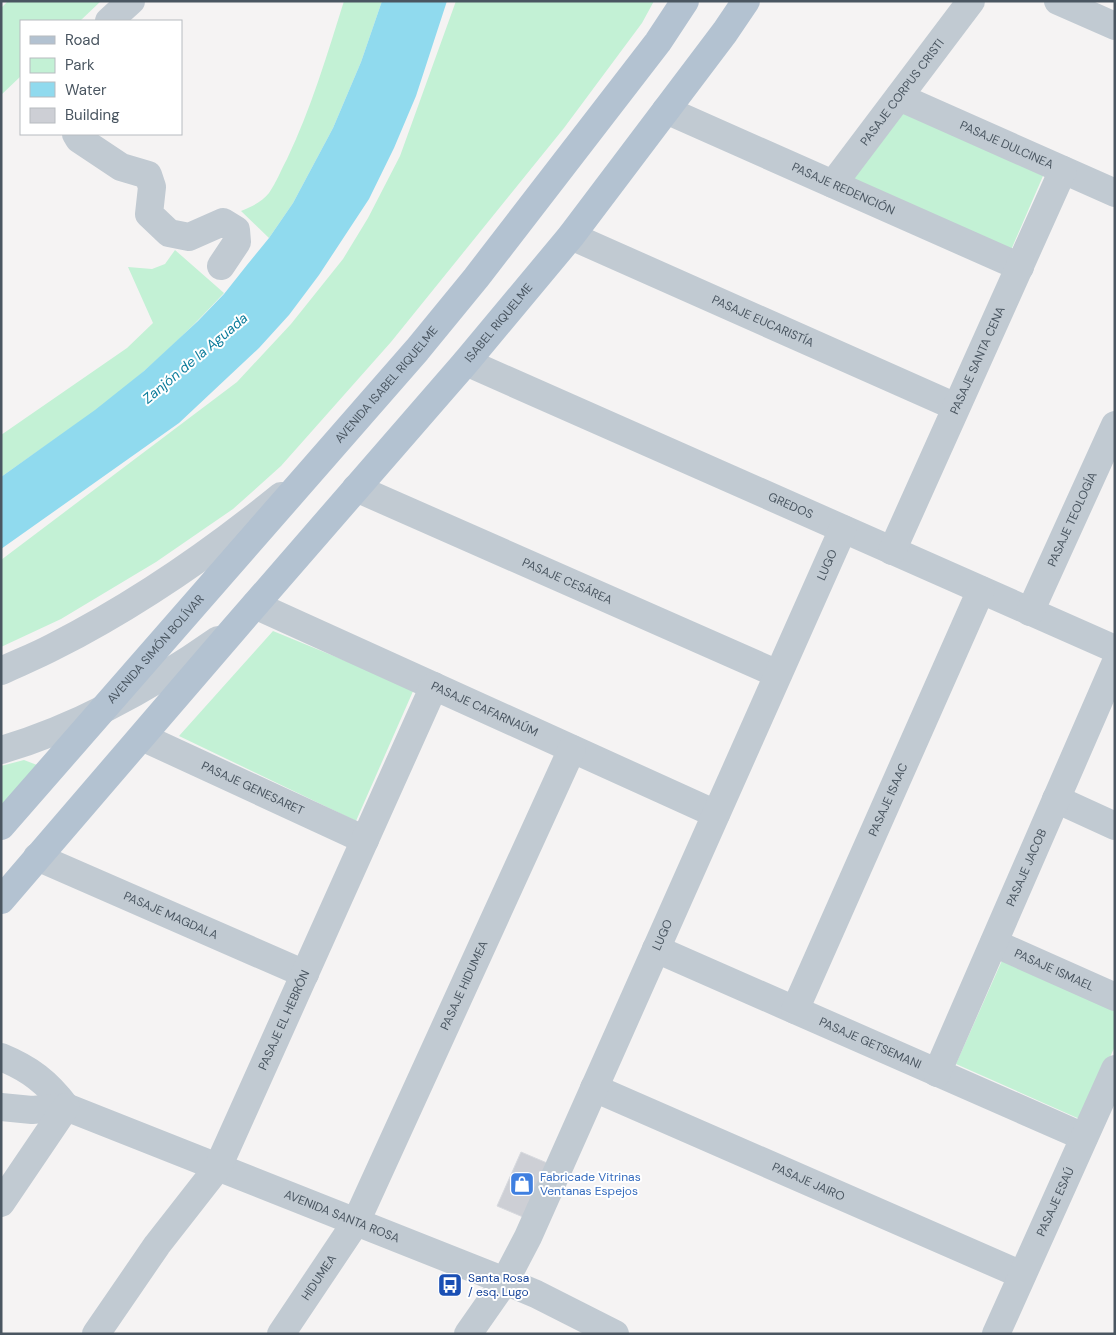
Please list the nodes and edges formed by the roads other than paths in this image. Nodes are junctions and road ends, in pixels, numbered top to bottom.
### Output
1 (130, 1) edge
2 (685, 1) edge
3 (746, 1) edge
4 (971, 1) edge
5 (1058, 1) edge
6 (110, 20) edge
7 (1115, 26) edge
8 (898, 97) junction
9 (666, 110) junction
10 (77, 135) edge
11 (1063, 170) junction
12 (833, 184) junction
13 (1115, 193) edge
14 (571, 236) junction
15 (221, 266) dead end
16 (1020, 267) junction
17 (466, 362) junction
18 (956, 407) junction
19 (1115, 425) edge
20 (310, 472) junction
21 (356, 488) junction
22 (843, 529) junction
23 (892, 551) junction
24 (981, 590) junction
25 (254, 605) junction
26 (1030, 612) junction
27 (234, 629) junction
28 (1115, 649) edge
29 (1115, 664) edge
30 (1, 671) edge
31 (778, 674) junction
32 (434, 686) junction
33 (99, 713) junction
34 (142, 737) junction
35 (572, 749) junction
36 (1, 750) edge
37 (1056, 800) junction
38 (716, 814) junction
39 (1, 826) edge
40 (1115, 826) edge
41 (364, 840) junction
42 (38, 857) junction
43 (1, 900) edge
44 (994, 943) junction
45 (656, 949) junction
46 (305, 974) junction
47 (1115, 996) edge
48 (795, 1010) junction
49 (1, 1057) edge
50 (1115, 1069) edge
51 (937, 1073) junction
52 (594, 1088) junction
53 (1, 1106) edge
54 (66, 1107) junction
55 (1084, 1137) junction
56 (218, 1167) junction
57 (1, 1203) edge
58 (356, 1222) junction
59 (1022, 1276) junction
60 (505, 1281) junction
61 (96, 1334) edge
62 (280, 1334) edge
63 (468, 1334) edge
64 (614, 1334) edge
65 (996, 1334) edge

1 - 6 street
2 - 20 main road, AVENIDA ISABEL RIQUELME
3 - 9 main road, ISABEL RIQUELME
4 - 8 street, PASAJE CORPUS CRISTI
5 - 7 street
8 - 11 street, PASAJE DULCINEA
8 - 12 street, PASAJE CORPUS CRISTI
9 - 12 street, PASAJE REDENCIÓN
9 - 14 main road, ISABEL RIQUELME
10 - 15 street
11 - 13 street, PASAJE DULCINEA
11 - 16 street, PASAJE SANTA CENA
12 - 16 street, PASAJE REDENCIÓN
14 - 17 main road, ISABEL RIQUELME
14 - 18 street, PASAJE EUCARISTÍA
16 - 18 street, PASAJE SANTA CENA
17 - 21 main road, ISABEL RIQUELME
17 - 22 street, GREDOS
18 - 23 street, PASAJE SANTA CENA
19 - 26 street, PASAJE TEOLOGÍA
20 - 30 street, AVENIDA ISABEL RIQUELME
20 - 33 main road, AVENIDA SIMÓN BOLÍVAR
21 - 25 main road, ISABEL RIQUELME
21 - 31 street, PASAJE CESÁREA
22 - 23 street, GREDOS
22 - 31 street, LUGO
23 - 24 street, GREDOS
24 - 26 street, GREDOS
24 - 48 street, PASAJE ISAAC
25 - 27 main road, ISABEL RIQUELME
25 - 32 street, PASAJE CAFARNAÚM
26 - 28 street, GREDOS
27 - 33 street
27 - 34 main road
29 - 37 street, PASAJE JACOB
31 - 38 street, LUGO
32 - 35 street, PASAJE CAFARNAÚM
32 - 41 street, PASAJE EL HEBRÓN
33 - 36 street
33 - 39 main road, AVENIDA SIMÓN BOLÍVAR
34 - 41 street, PASAJE GENESARET
34 - 42 main road
35 - 38 street, PASAJE CAFARNAÚM
35 - 58 street, PASAJE HIDUMEA
37 - 40 street
37 - 44 street, PASAJE JACOB
38 - 45 street, LUGO
41 - 46 street, PASAJE EL HEBRÓN
42 - 43 main road
42 - 46 street, PASAJE MAGDALA
44 - 47 street, PASAJE ISMAEL
44 - 51 street, PASAJE JACOB
45 - 48 street, PASAJE GETSEMANI
45 - 52 street, LUGO
46 - 56 street, PASAJE EL HEBRÓN
48 - 51 street, PASAJE GETSEMANI
49 - 54 street, AVENIDA SANTA ROSA
50 - 55 street, PASAJE ESAÚ
51 - 55 street, PASAJE GETSEMANI
52 - 59 street, PASAJE JAIRO
52 - 60 street, LUGO
53 - 54 street, AVENIDA SANTA ROSA
54 - 56 street, AVENIDA SANTA ROSA
54 - 57 street
55 - 59 street, PASAJE ESAÚ
56 - 58 street, AVENIDA SANTA ROSA
56 - 61 street, PASAJE EL HEBRÓN
58 - 60 street, AVENIDA SANTA ROSA
58 - 62 street, HIDUMEA
59 - 65 street, PASAJE ESAÚ
60 - 63 street, LUGO
60 - 64 street, AVENIDA SANTA ROSA

